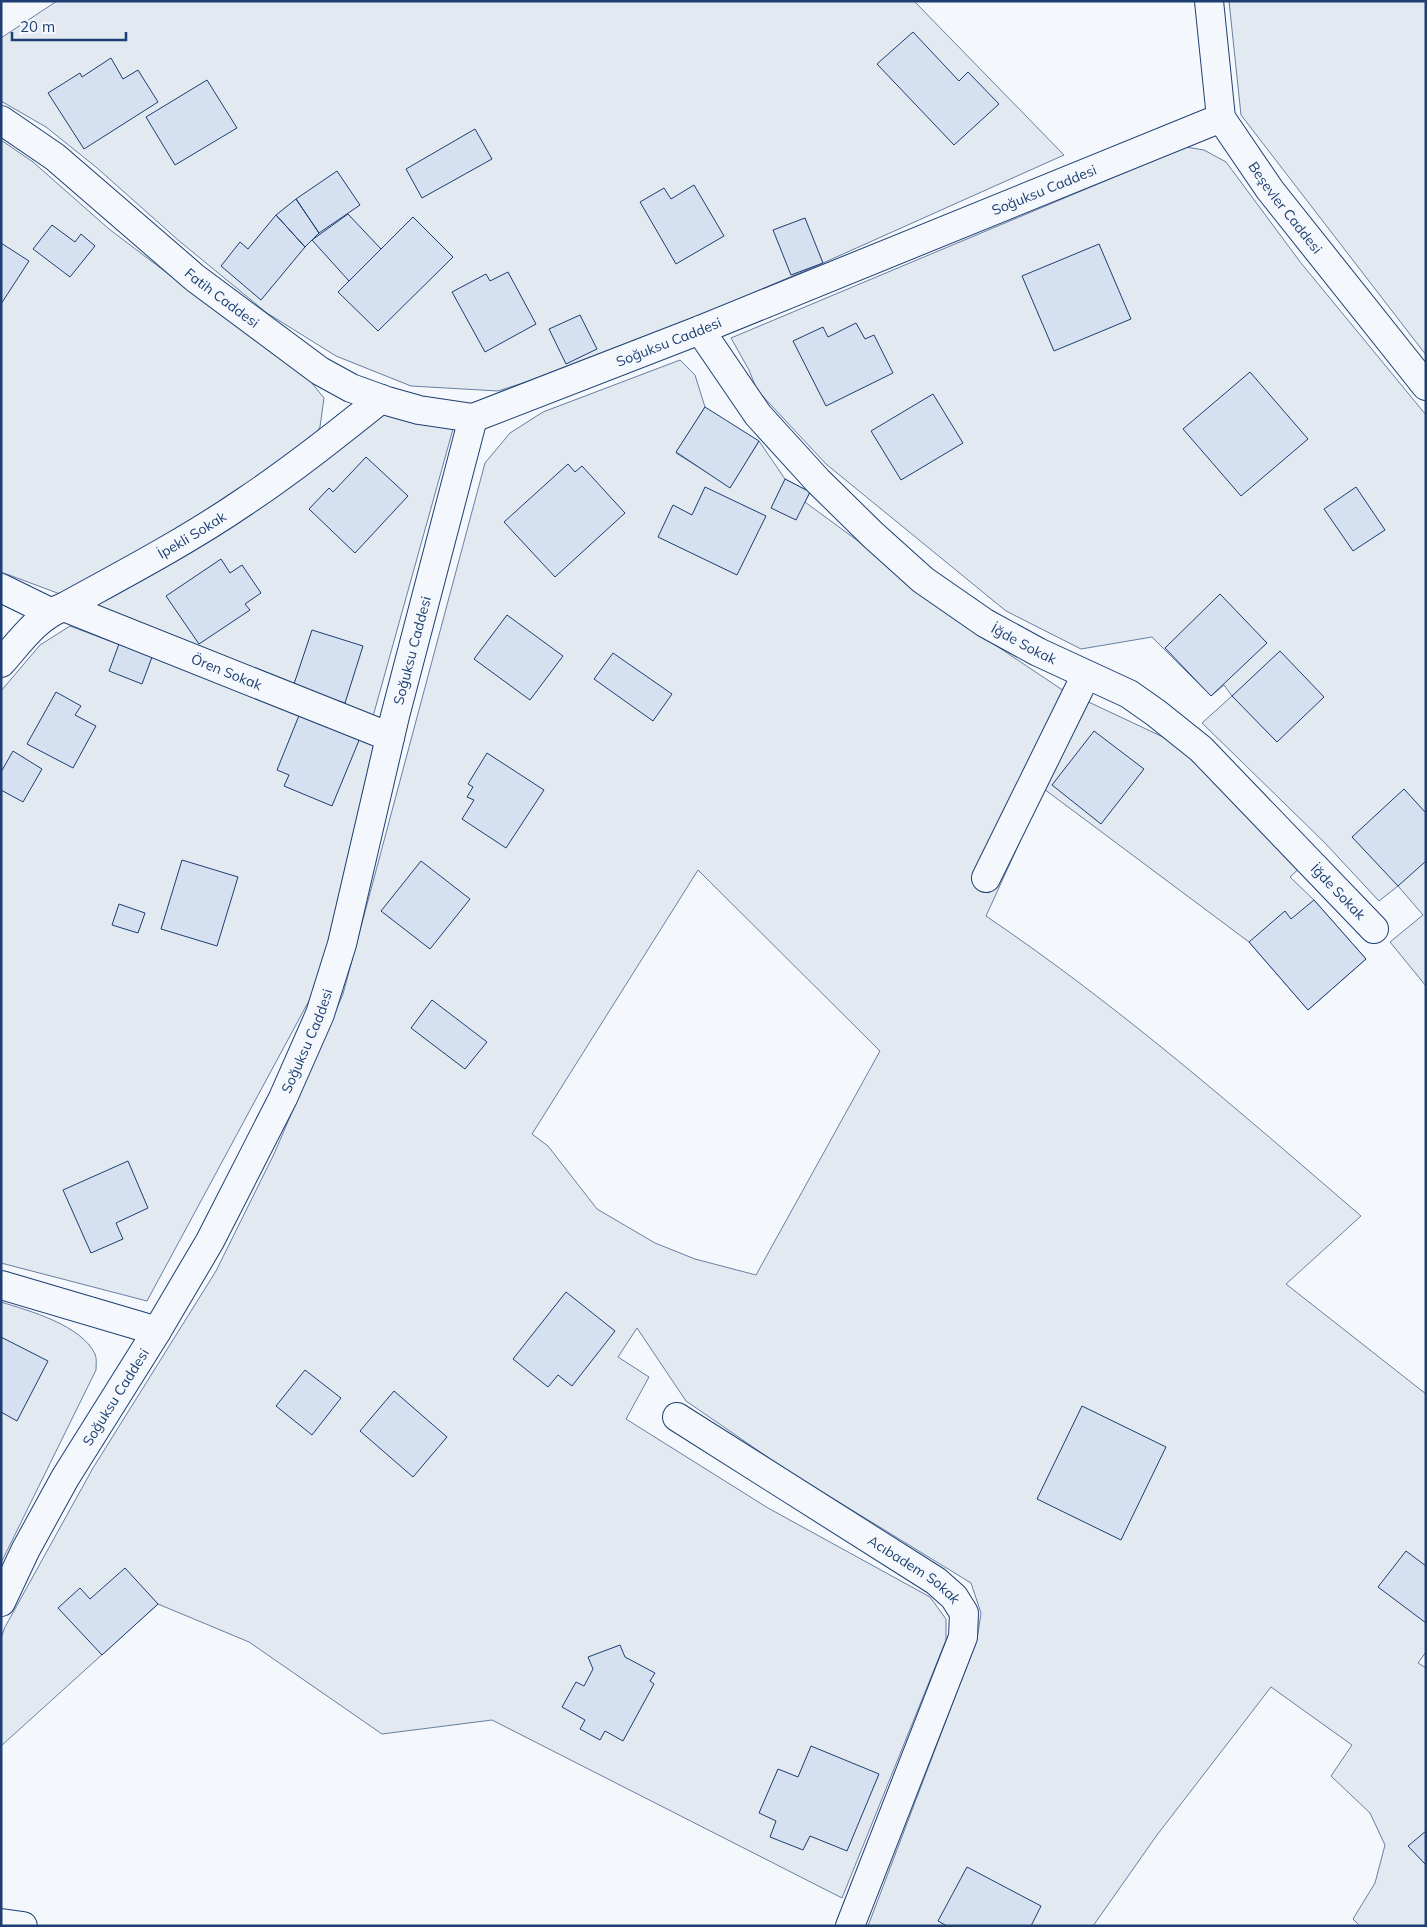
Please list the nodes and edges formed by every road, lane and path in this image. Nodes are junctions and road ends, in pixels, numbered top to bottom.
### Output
1 (1209, 1) edge
2 (1221, 118) junction
3 (1, 120) edge
4 (700, 330) junction
5 (1426, 386) edge
6 (381, 399) junction
7 (473, 418) junction
8 (1, 588) edge
9 (57, 609) junction
10 (1, 663) edge
11 (1086, 675) junction
12 (390, 737) junction
13 (986, 878) dead end
14 (1374, 929) dead end
15 (1, 1286) edge
16 (157, 1331) junction
17 (677, 1418) dead end
18 (1, 1602) edge
19 (1, 1923) edge
20 (23, 1926) edge
21 (850, 1926) edge

1 - 2 street, Beşevler Caddesi
2 - 4 street, Soğuksu Caddesi
2 - 5 street, Beşevler Caddesi
3 - 6 street, Fatih Caddesi
4 - 7 street, Soğuksu Caddesi
4 - 11 street, İğde Sokak
6 - 7 street, Fatih Caddesi
6 - 9 street, İpekli Sokak
7 - 12 street, Soğuksu Caddesi
8 - 9 street, Ören Sokak
9 - 10 street, İpekli Sokak
9 - 12 street, Ören Sokak
11 - 13 street
11 - 14 street, İğde Sokak
12 - 16 street, Soğuksu Caddesi
15 - 16 street
16 - 18 street, Soğuksu Caddesi
17 - 21 street, Acıbadem Sokak
19 - 20 street

